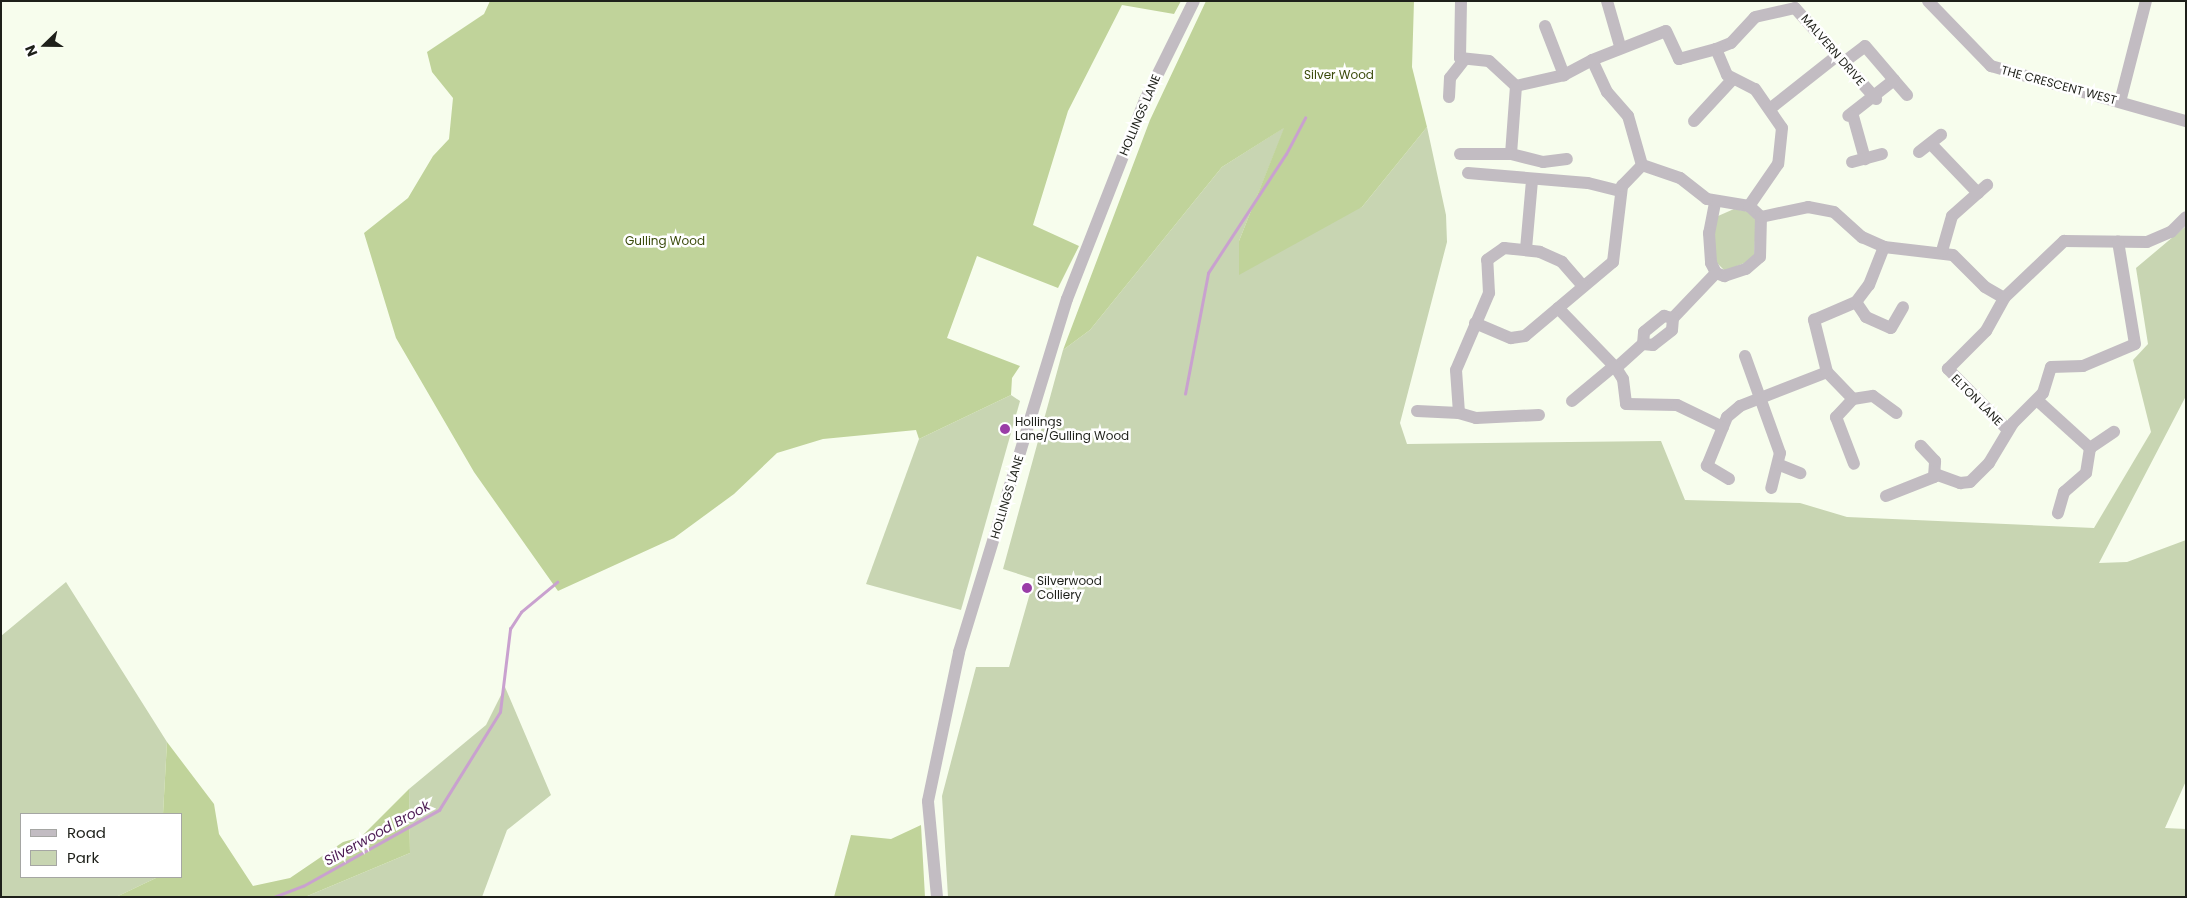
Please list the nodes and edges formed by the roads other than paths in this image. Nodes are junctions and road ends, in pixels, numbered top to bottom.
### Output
1 (1194, 1) edge
2 (1461, 1) edge
3 (1607, 1) edge
4 (1928, 1) edge
5 (2146, 1) edge
6 (1544, 26) dead end
7 (1620, 46) junction
8 (1716, 49) junction
9 (1841, 59) junction
10 (1464, 60) junction
11 (1592, 60) junction
12 (1564, 75) junction
13 (1732, 80) junction
14 (1894, 80) junction
15 (1516, 86) junction
16 (1907, 95) dead end
17 (1874, 97) junction
18 (1449, 98) dead end
19 (2120, 102) junction
20 (1772, 108) junction
21 (1694, 120) dead end
22 (2186, 120) edge
23 (1919, 152) dead end
24 (1460, 154) dead end
25 (1511, 154) junction
26 (1882, 154) dead end
27 (1567, 159) dead end
28 (1865, 159) junction
29 (1852, 162) dead end
30 (1642, 165) junction
31 (1468, 172) dead end
32 (1532, 181) junction
33 (1621, 191) junction
34 (1715, 203) junction
35 (1749, 206) junction
36 (1761, 217) junction
37 (2186, 217) edge
38 (2118, 241) junction
39 (1884, 247) junction
40 (1526, 249) junction
41 (1942, 251) junction
42 (1716, 273) junction
43 (1583, 286) junction
44 (2004, 298) junction
45 (1856, 302) junction
46 (1903, 307) dead end
47 (1558, 308) junction
48 (1475, 323) junction
49 (1746, 356) dead end
50 (1615, 367) junction
51 (1827, 372) junction
52 (1761, 397) junction
53 (1853, 400) junction
54 (2037, 400) junction
55 (1572, 401) dead end
56 (1417, 411) dead end
57 (1459, 413) junction
58 (1896, 413) dead end
59 (1539, 415) dead end
60 (1723, 427) junction
61 (2008, 430) junction
62 (2114, 432) dead end
63 (1922, 446) dead end
64 (2090, 448) junction
65 (1854, 464) dead end
66 (1780, 465) junction
67 (1800, 473) dead end
68 (1935, 474) junction
69 (1729, 479) dead end
70 (1771, 488) dead end
71 (2050, 489) dead end
72 (1886, 496) dead end
73 (2060, 498) junction
74 (2058, 513) dead end
75 (937, 897) edge

1 - 75 street, HOLLINGS LANE
2 - 10 street
3 - 7 street
4 - 19 street, THE CRESCENT WEST
5 - 19 street
6 - 12 street
7 - 8 street
7 - 11 street
8 - 9 street, MALVERN DRIVE
8 - 13 street
9 - 14 street
9 - 17 street, MALVERN DRIVE
9 - 20 street
10 - 15 street
10 - 18 street
11 - 12 street
11 - 30 street
12 - 15 street
13 - 20 street
13 - 21 street
14 - 16 street
14 - 17 street
15 - 25 street
17 - 28 street, MALVERN DRIVE
19 - 22 street, THE CRESCENT WEST
20 - 35 street
23 - 41 street
24 - 25 street
25 - 27 street
26 - 28 street
28 - 29 street
30 - 33 street
30 - 34 street
31 - 32 street
32 - 33 street
32 - 40 street
33 - 43 street
34 - 35 street
34 - 42 street
35 - 36 street
36 - 39 street
36 - 42 street
37 - 38 street, ELTON LANE
38 - 44 street, ELTON LANE
38 - 54 street
39 - 41 street
39 - 45 street
40 - 43 street
40 - 48 street
41 - 44 street
42 - 50 street
43 - 47 street
44 - 61 street, ELTON LANE
45 - 46 street
45 - 51 street
47 - 48 street
47 - 50 street
48 - 57 street
49 - 52 street
50 - 55 street
50 - 60 street
51 - 52 street
51 - 53 street
52 - 60 street
52 - 66 street
53 - 58 street
53 - 65 street
54 - 61 street
54 - 64 street
56 - 57 street
57 - 59 street
60 - 69 street
61 - 68 street
62 - 64 street
63 - 68 street
64 - 73 street
66 - 67 street
66 - 70 street
68 - 72 street
71 - 73 street
73 - 74 street

